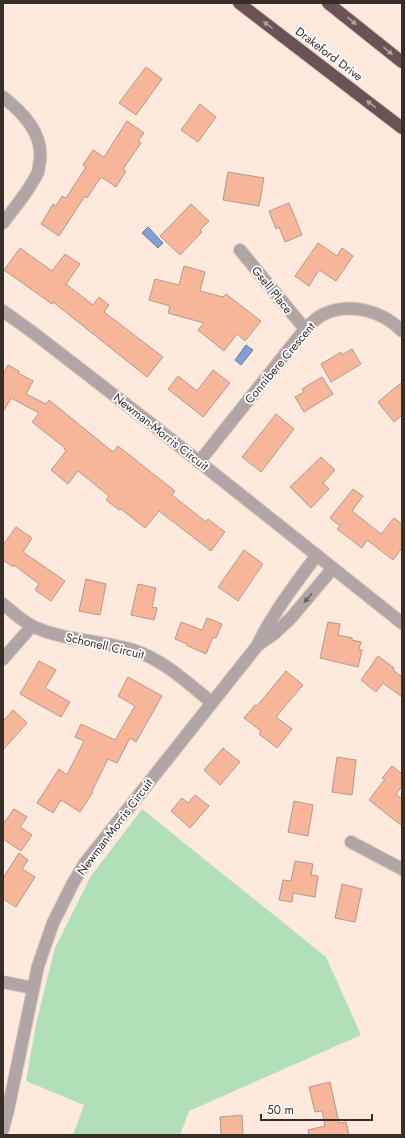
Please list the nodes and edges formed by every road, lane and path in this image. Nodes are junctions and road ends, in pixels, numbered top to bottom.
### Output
1 (239, 3) edge
2 (328, 3) edge
3 (402, 62) edge
4 (3, 97) edge
5 (402, 128) edge
6 (3, 223) edge
7 (240, 250) dead end
8 (3, 311) edge
9 (305, 329) junction
10 (402, 331) edge
11 (199, 462) junction
12 (316, 555) junction
13 (333, 568) junction
14 (3, 604) edge
15 (402, 623) edge
16 (32, 626) junction
17 (257, 646) junction
18 (3, 659) edge
19 (212, 702) junction
20 (351, 842) dead end
21 (402, 869) edge
22 (3, 982) edge
23 (33, 988) junction
24 (3, 1129) edge

5 -> 1 highway, Drakeford Drive
2 -> 3 highway
4 - 6 street
7 - 9 street, Gsell Place
8 - 11 street, Newman-Morris Circuit
9 - 10 street, Connibere Crescent
9 - 11 street, Connibere Crescent
11 - 12 street, Newman-Morris Circuit
12 - 13 street, Newman-Morris Circuit
12 - 17 street, Newman-Morris Circuit
13 - 15 street, Newman-Morris Circuit
13 -> 17 street, Newman-Morris Circuit
14 - 16 street, Schonell Circuit
16 - 18 street
16 - 19 street, Schonell Circuit
17 - 19 street, Newman-Morris Circuit
19 - 23 street, Newman-Morris Circuit
20 - 21 street
22 - 23 street
23 - 24 street, Newman-Morris Circuit

